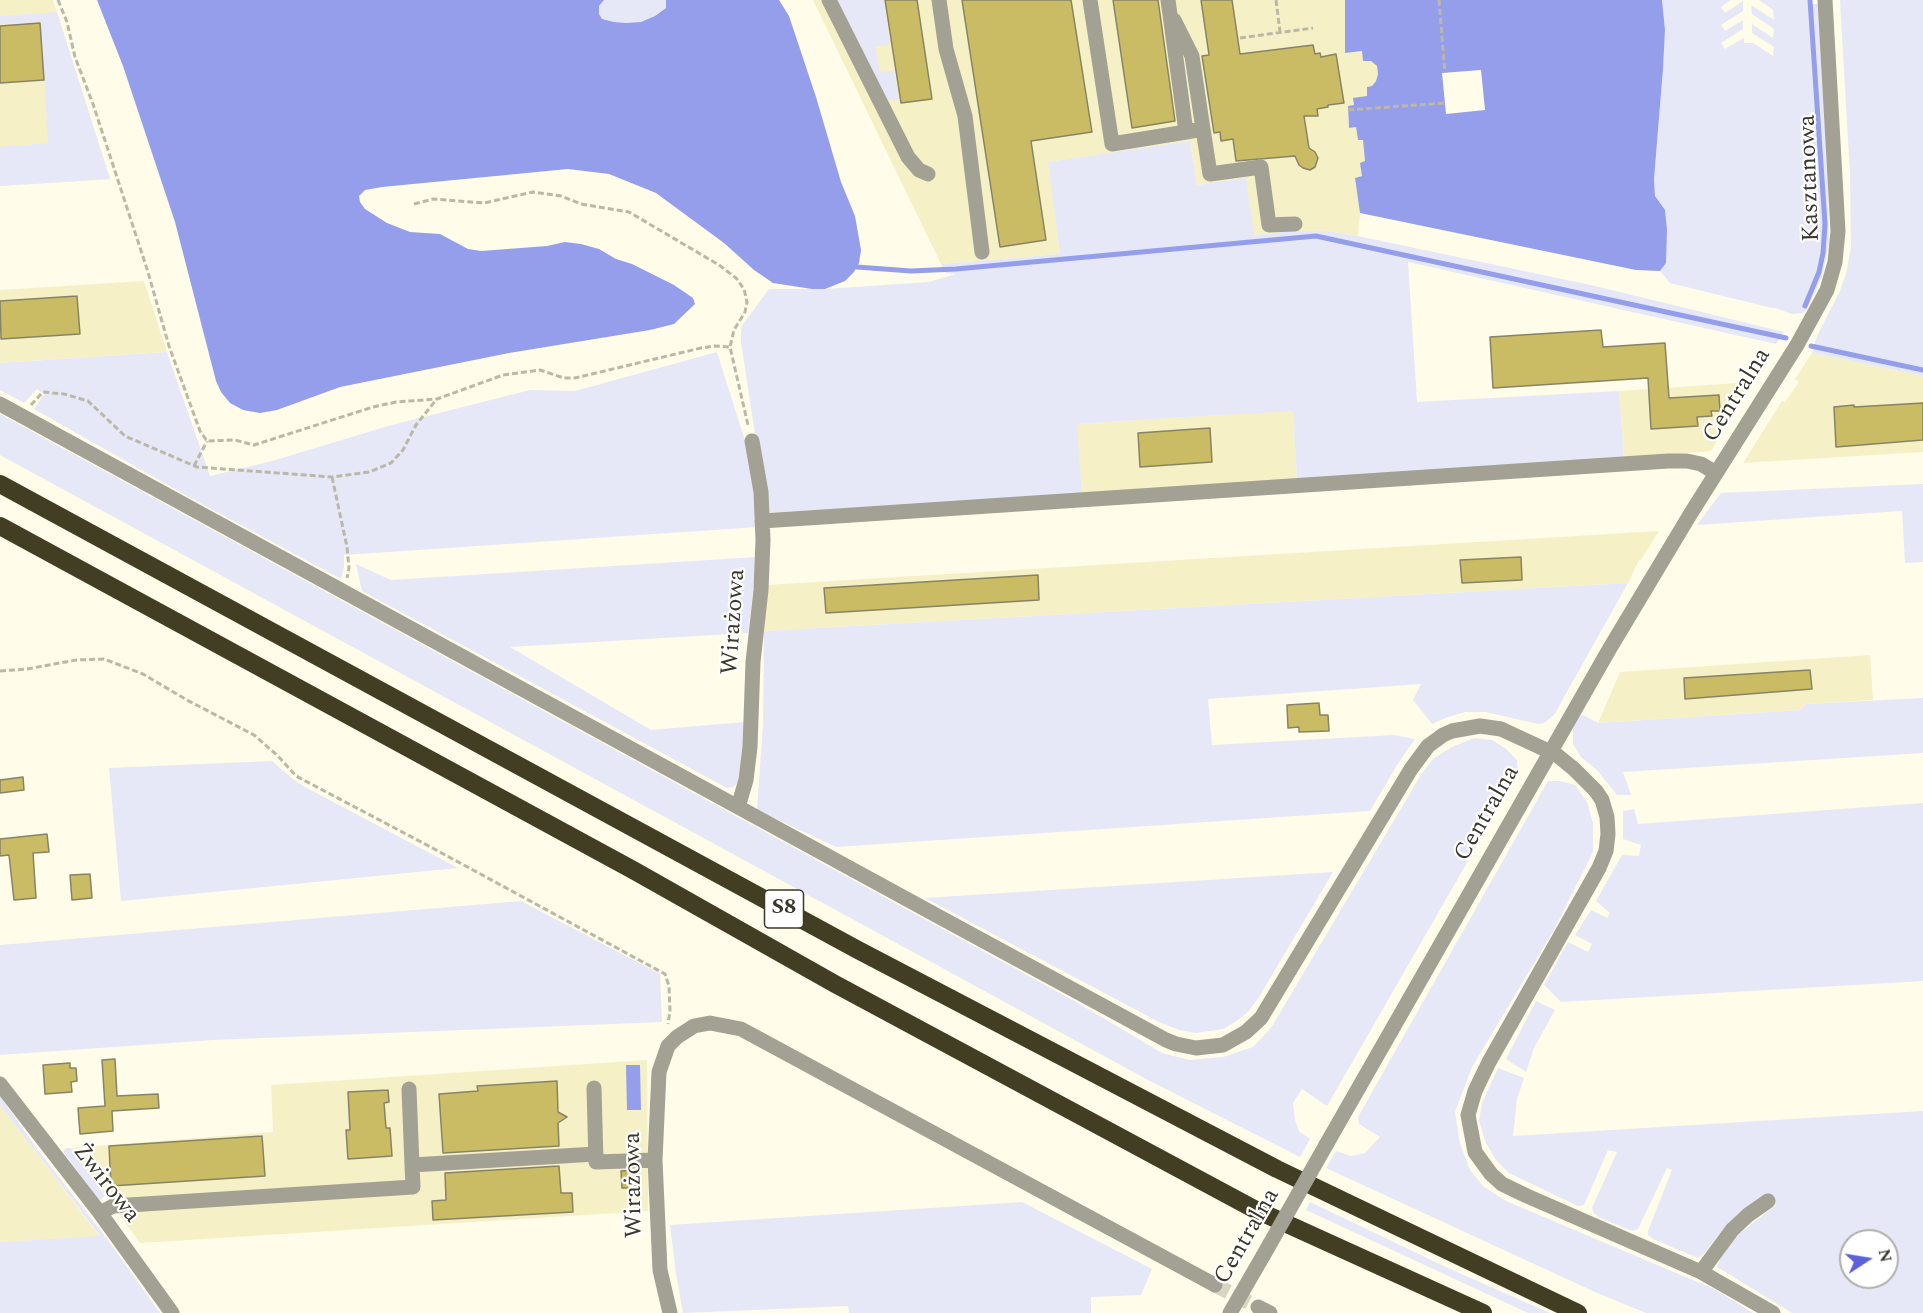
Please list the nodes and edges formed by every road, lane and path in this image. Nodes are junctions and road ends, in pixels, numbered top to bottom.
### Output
1 (58, 0) edge
2 (829, 0) edge
3 (939, 0) edge
4 (1090, 0) edge
5 (1276, 0) edge
6 (1439, 0) edge
7 (1826, 0) edge
8 (1168, 5) edge
9 (1313, 28) dead end
10 (1280, 32) junction
11 (1240, 38) dead end
12 (1445, 73) dead end
13 (1445, 103) dead end
14 (1348, 110) dead end
15 (1203, 129) junction
16 (1186, 132) junction
17 (928, 174) dead end
18 (414, 204) dead end
19 (1295, 224) dead end
20 (982, 252) dead end
21 (1797, 345) joint
22 (730, 347) junction
23 (437, 399) junction
24 (0, 404) edge
25 (23, 416) junction
26 (207, 441) junction
27 (752, 441) joint
28 (194, 465) junction
29 (1716, 473) junction
30 (332, 477) junction
31 (0, 484) edge
32 (762, 521) junction
33 (0, 526) edge
34 (344, 591) junction
35 (0, 671) edge
36 (1549, 752) junction
37 (738, 807) junction
38 (663, 1056) junction
39 (0, 1084) edge
40 (594, 1088) dead end
41 (409, 1089) dead end
42 (596, 1154) junction
43 (655, 1160) junction
44 (412, 1165) junction
45 (1768, 1201) dead end
46 (100, 1213) junction
47 (1701, 1272) junction
48 (1215, 1285) tunnel mouth
49 (172, 1313) edge
50 (670, 1313) edge
51 (1230, 1313) edge
52 (1483, 1313) edge
53 (1578, 1313) edge
54 (1773, 1313) edge

1 - 26 path
2 - 17 street
3 - 20 street
4 - 16 street
5 - 10 path
6 - 12 path
7 - 21 street, Kasztanowa
8 - 15 street
8 - 16 street
9 - 10 path
10 - 11 path
13 - 14 path
15 - 16 street
15 - 19 street
18 - 22 path
21 - 29 street, Centralna
22 - 23 path
22 - 27 path
23 - 26 path
23 - 30 path
24 - 25 street
25 - 28 path
25 - 34 street
26 - 28 path
27 - 32 street, Wirażowa
28 - 30 path
29 - 32 street
29 - 36 street, Centralna
30 - 34 path
31 - 53 highway, S8
32 - 37 street, Wirażowa
33 - 52 highway, S8
34 - 37 street
35 - 38 path
36 - 37 street
36 - 47 street
36 - 51 street, Centralna, bridge
38 - 43 street, Wirażowa
38 - 48 street
39 - 46 street, Żwirowa
40 - 42 street
41 - 44 street
42 - 43 street
42 - 44 street
43 - 50 street, Wirażowa
44 - 46 street
45 - 47 street
46 - 49 street, Żwirowa
47 - 54 street

